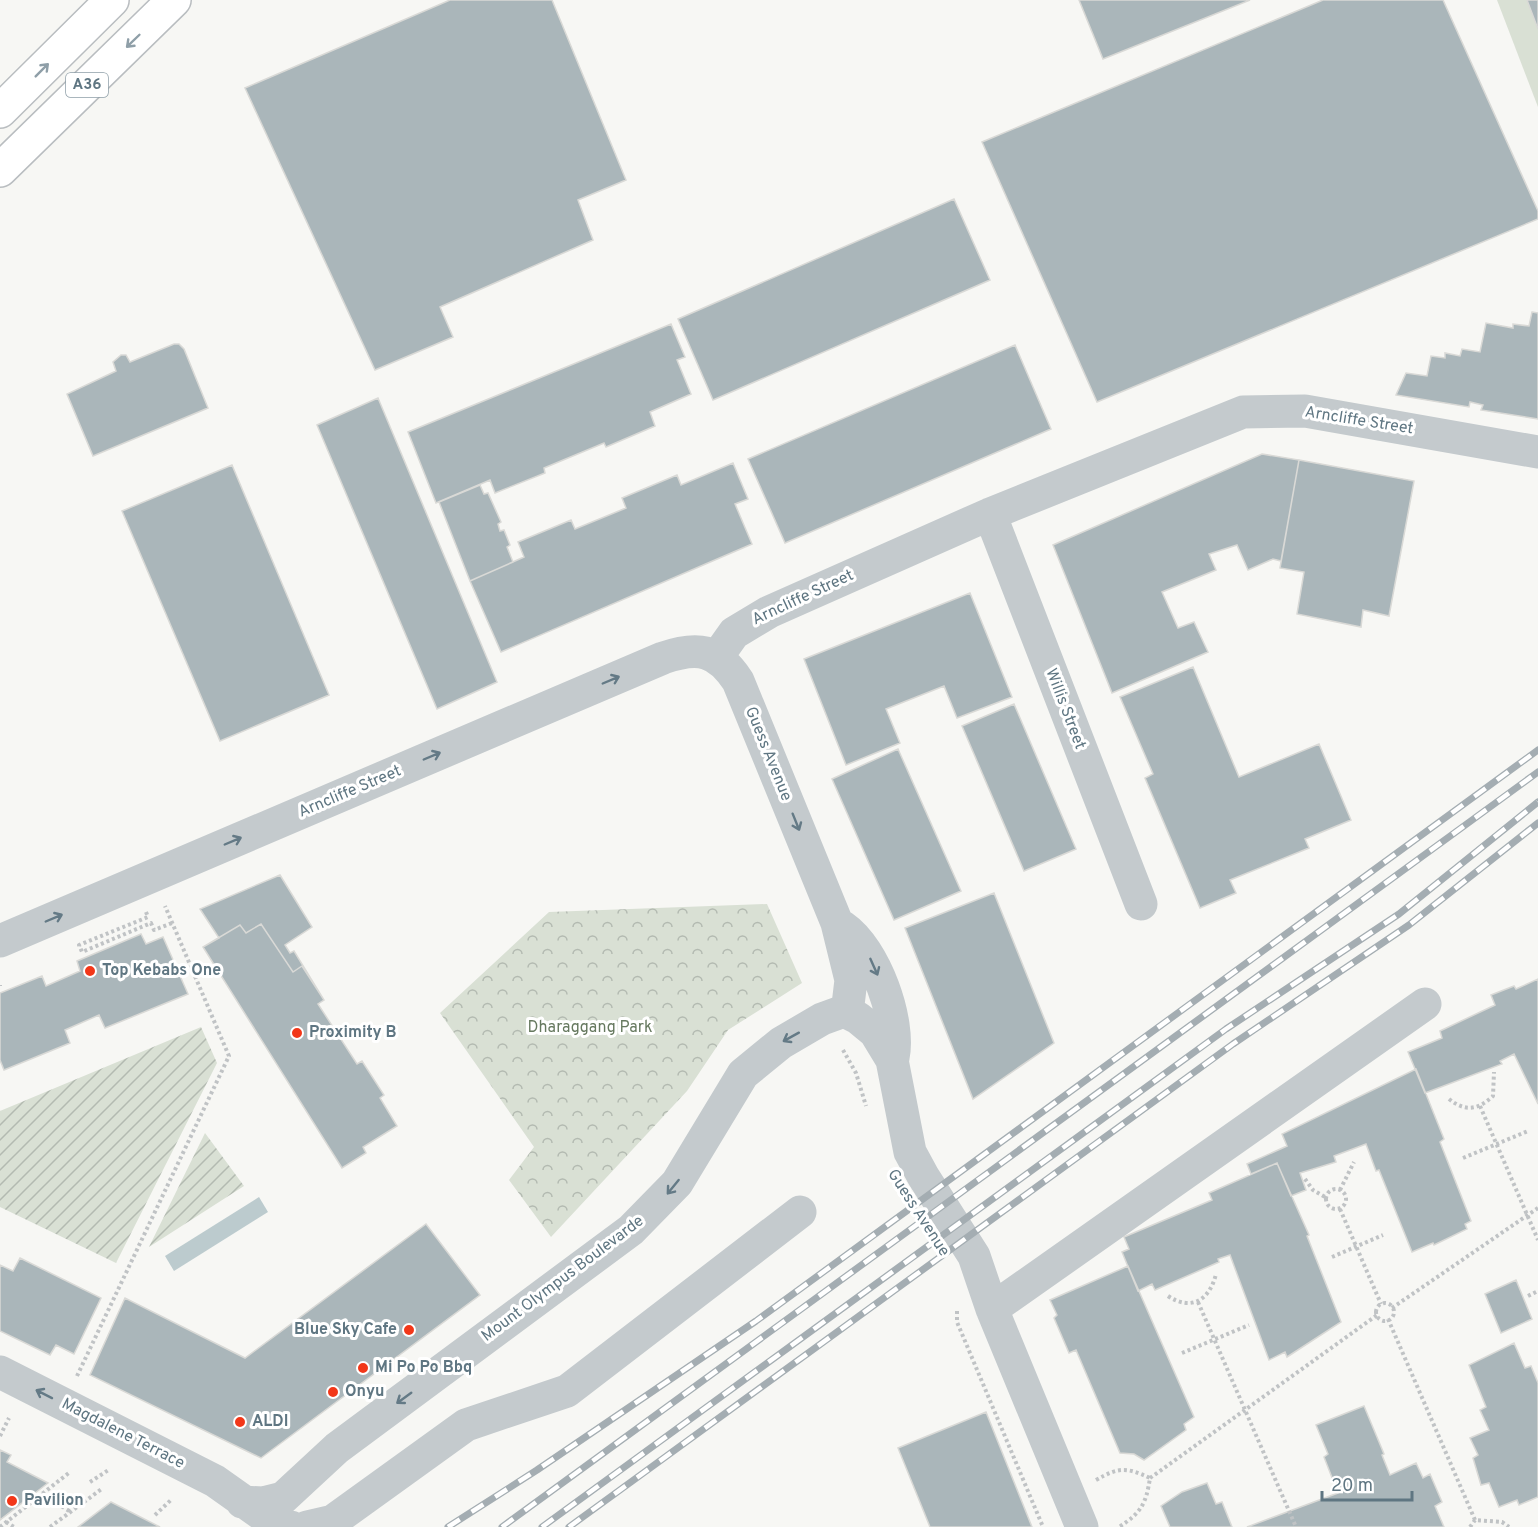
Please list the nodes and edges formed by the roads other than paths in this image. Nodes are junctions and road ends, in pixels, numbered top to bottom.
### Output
1 (112, 0) edge
2 (174, 0) edge
3 (0, 111) edge
4 (0, 171) edge
5 (1538, 452) edge
6 (990, 514) junction
7 (717, 657) junction
8 (1141, 904) dead end
9 (837, 923) junction
10 (0, 940) edge
11 (1425, 1004) dead end
12 (844, 1011) junction
13 (892, 1060) junction
14 (800, 1212) dead end
15 (992, 1308) junction
16 (0, 1372) edge
17 (243, 1515) edge
18 (287, 1521) edge
19 (1082, 1527) edge

3 -> 1 highway, A36
2 -> 4 highway, A36
5 - 6 street, Arncliffe Street
6 - 7 street, Arncliffe Street
6 - 8 street, Willis Street
7 -> 9 street, Guess Avenue
10 -> 7 street, Arncliffe Street
9 - 12 street, Guess Avenue
9 -> 13 street, Guess Avenue
11 - 15 street
12 - 13 street, Guess Avenue
12 -> 18 street, Mount Olympus Boulevarde
13 - 15 street, Guess Avenue
14 - 18 street
15 - 19 street, Guess Avenue
17 -> 16 street, Magdalene Terrace
17 - 18 street

